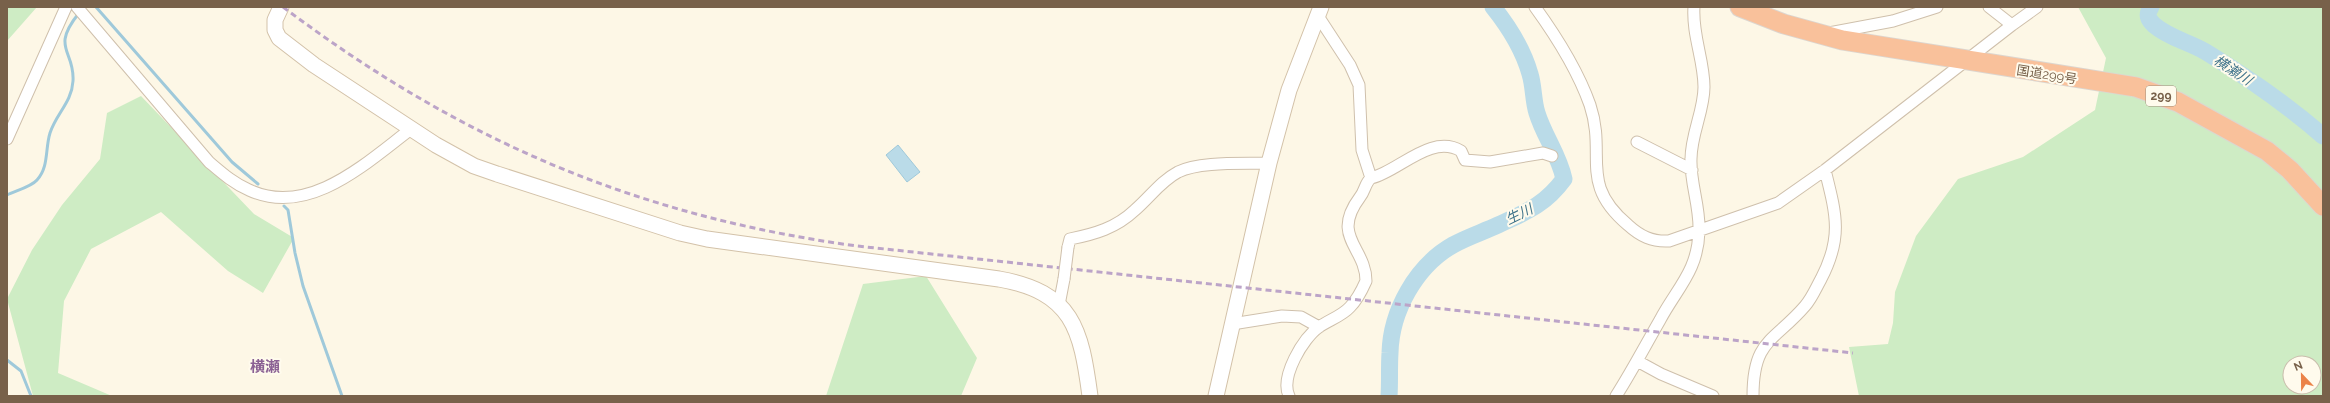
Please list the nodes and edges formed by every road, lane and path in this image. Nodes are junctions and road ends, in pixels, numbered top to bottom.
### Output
1 (66, 7) edge
2 (281, 7) edge
3 (1535, 7) edge
4 (1694, 7) edge
5 (1740, 7) edge
6 (1937, 7) edge
7 (1989, 7) edge
8 (2037, 7) edge
9 (81, 11) edge
10 (1320, 11) edge
11 (2012, 25) junction
12 (1819, 35) junction
13 (1965, 61) junction
14 (411, 129) junction
15 (7, 139) edge
16 (1637, 142) dead end
17 (1552, 156) dead end
18 (1269, 163) junction
19 (1692, 170) junction
20 (1825, 170) junction
21 (1371, 178) junction
22 (2323, 206) edge
23 (1699, 230) junction
24 (1059, 305) junction
25 (1232, 324) junction
26 (1319, 327) junction
27 (1639, 362) junction
28 (1090, 396) edge
29 (1216, 396) edge
30 (1289, 396) edge
31 (1616, 396) edge
32 (1713, 396) edge
33 (1753, 396) edge

1 - 15 street
2 - 14 street
3 - 23 street
4 - 19 street
5 - 12 highway, 国道299号 / 299
6 - 12 street
7 - 11 street
8 - 11 street
9 - 14 street
10 - 18 street
10 - 21 street
11 - 13 street
12 - 13 highway, 国道299号 / 299
13 - 20 street
13 - 22 highway, 国道299号 / 299
14 - 24 street
16 - 19 street
17 - 21 street
18 - 24 street, bridge
18 - 25 street
19 - 23 street
20 - 23 street
20 - 33 street
21 - 26 street
23 - 27 street
24 - 28 street
25 - 26 street
25 - 29 street
26 - 30 street
27 - 31 street
27 - 32 street

